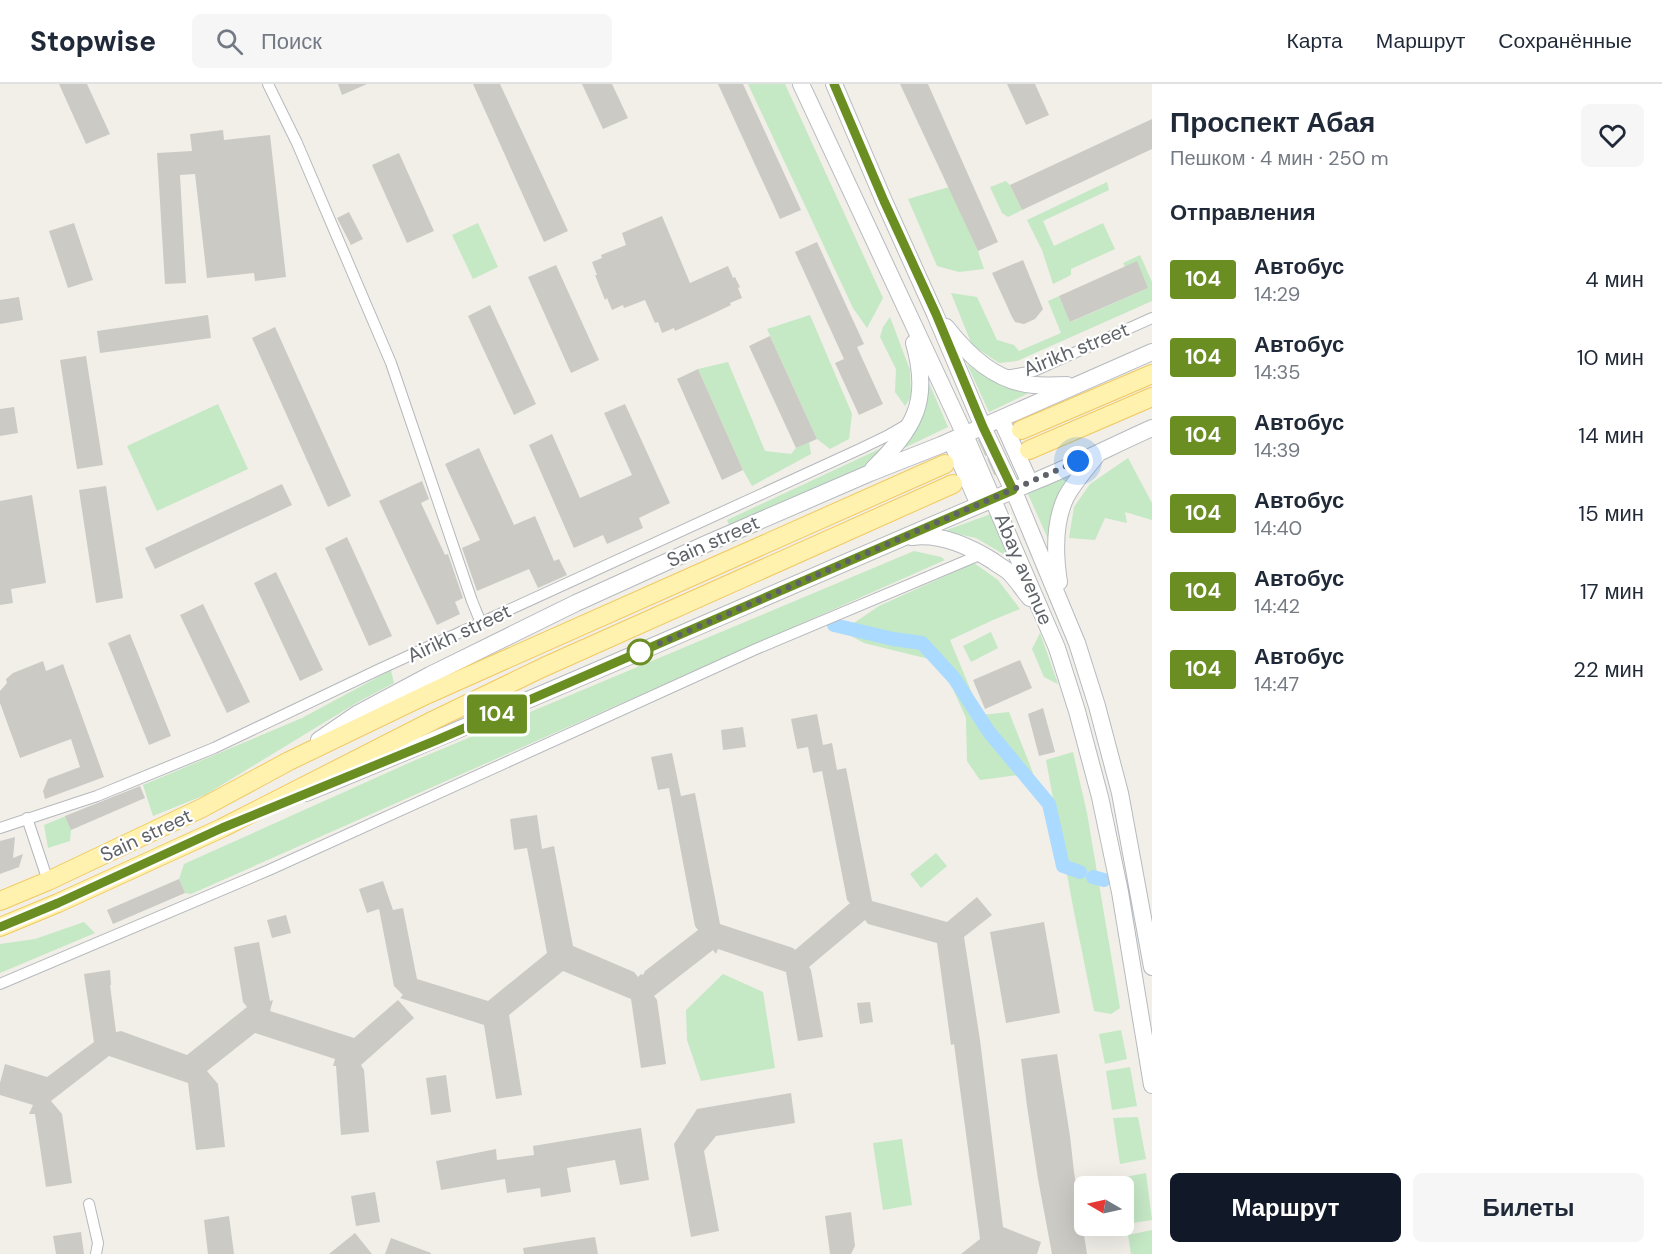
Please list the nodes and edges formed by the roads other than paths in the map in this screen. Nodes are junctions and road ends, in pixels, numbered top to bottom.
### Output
1 (268, 84) edge
2 (801, 84) edge
3 (836, 89) edge
4 (813, 107) junction
5 (902, 302) junction
6 (936, 314) junction
7 (1152, 318) edge
8 (1152, 352) edge
9 (1152, 374) edge
10 (999, 377) junction
11 (1074, 385) junction
12 (1152, 397) edge
13 (1001, 419) junction
14 (912, 422) junction
15 (983, 427) junction
16 (1152, 428) edge
17 (1021, 430) tunnel mouth
18 (958, 438) junction
19 (1029, 450) tunnel mouth
20 (1099, 452) junction
21 (945, 464) tunnel mouth
22 (870, 473) junction
23 (1030, 483) junction
24 (953, 484) tunnel mouth
25 (1013, 490) junction
26 (986, 502) junction
27 (899, 539) junction
28 (982, 554) junction
29 (567, 584) junction
30 (576, 603) junction
31 (1063, 607) junction
32 (1042, 612) junction
33 (480, 623) junction
34 (289, 760) junction
35 (27, 818) junction
36 (0, 828) edge
37 (222, 828) junction
38 (48, 881) junction
39 (0, 901) edge
40 (0, 927) edge
41 (1152, 967) edge
42 (0, 984) edge
43 (1152, 1085) edge
44 (89, 1204) dead end
45 (96, 1254) edge

1 - 33 street
2 - 4 main road
3 - 4 main road
3 - 6 main road, Abay avenue
4 - 5 main road
5 - 14 main road
5 - 18 main road
6 - 10 main road
6 - 15 main road, Abay avenue
7 - 10 street, Airikh street
8 - 11 main road, Sain street
9 - 17 main road
10 - 11 main road
11 - 13 main road, Sain street
12 - 19 main road
13 - 15 main road, Sain street
13 - 23 main road
14 - 22 main road
14 - 29 street, Airikh street
15 - 18 main road, Sain street
15 - 25 main road, Abay avenue
16 - 20 main road, Sain street
18 - 22 main road, Sain street
18 - 26 main road, Abay avenue
20 - 23 main road, Sain street
20 - 31 main road
21 - 34 main road, Sain street
22 - 30 main road, Sain street
23 - 25 main road, Sain street
24 - 37 main road, Sain street
25 - 26 main road, Sain street
25 - 31 main road, Abay avenue
26 - 27 main road, Sain street
26 - 32 main road, Abay avenue
27 - 28 main road
27 - 37 main road, Sain street
28 - 32 main road
28 - 42 street
29 - 30 street
29 - 33 street, Airikh street
30 - 34 main road, Sain street
31 - 41 main road, Abay avenue
32 - 43 main road, Abay avenue
33 - 35 street, Airikh street
34 - 38 main road, Sain street
35 - 36 street, Airikh street
35 - 38 street
37 - 40 main road, Sain street
38 - 39 main road, Sain street
44 - 45 street

